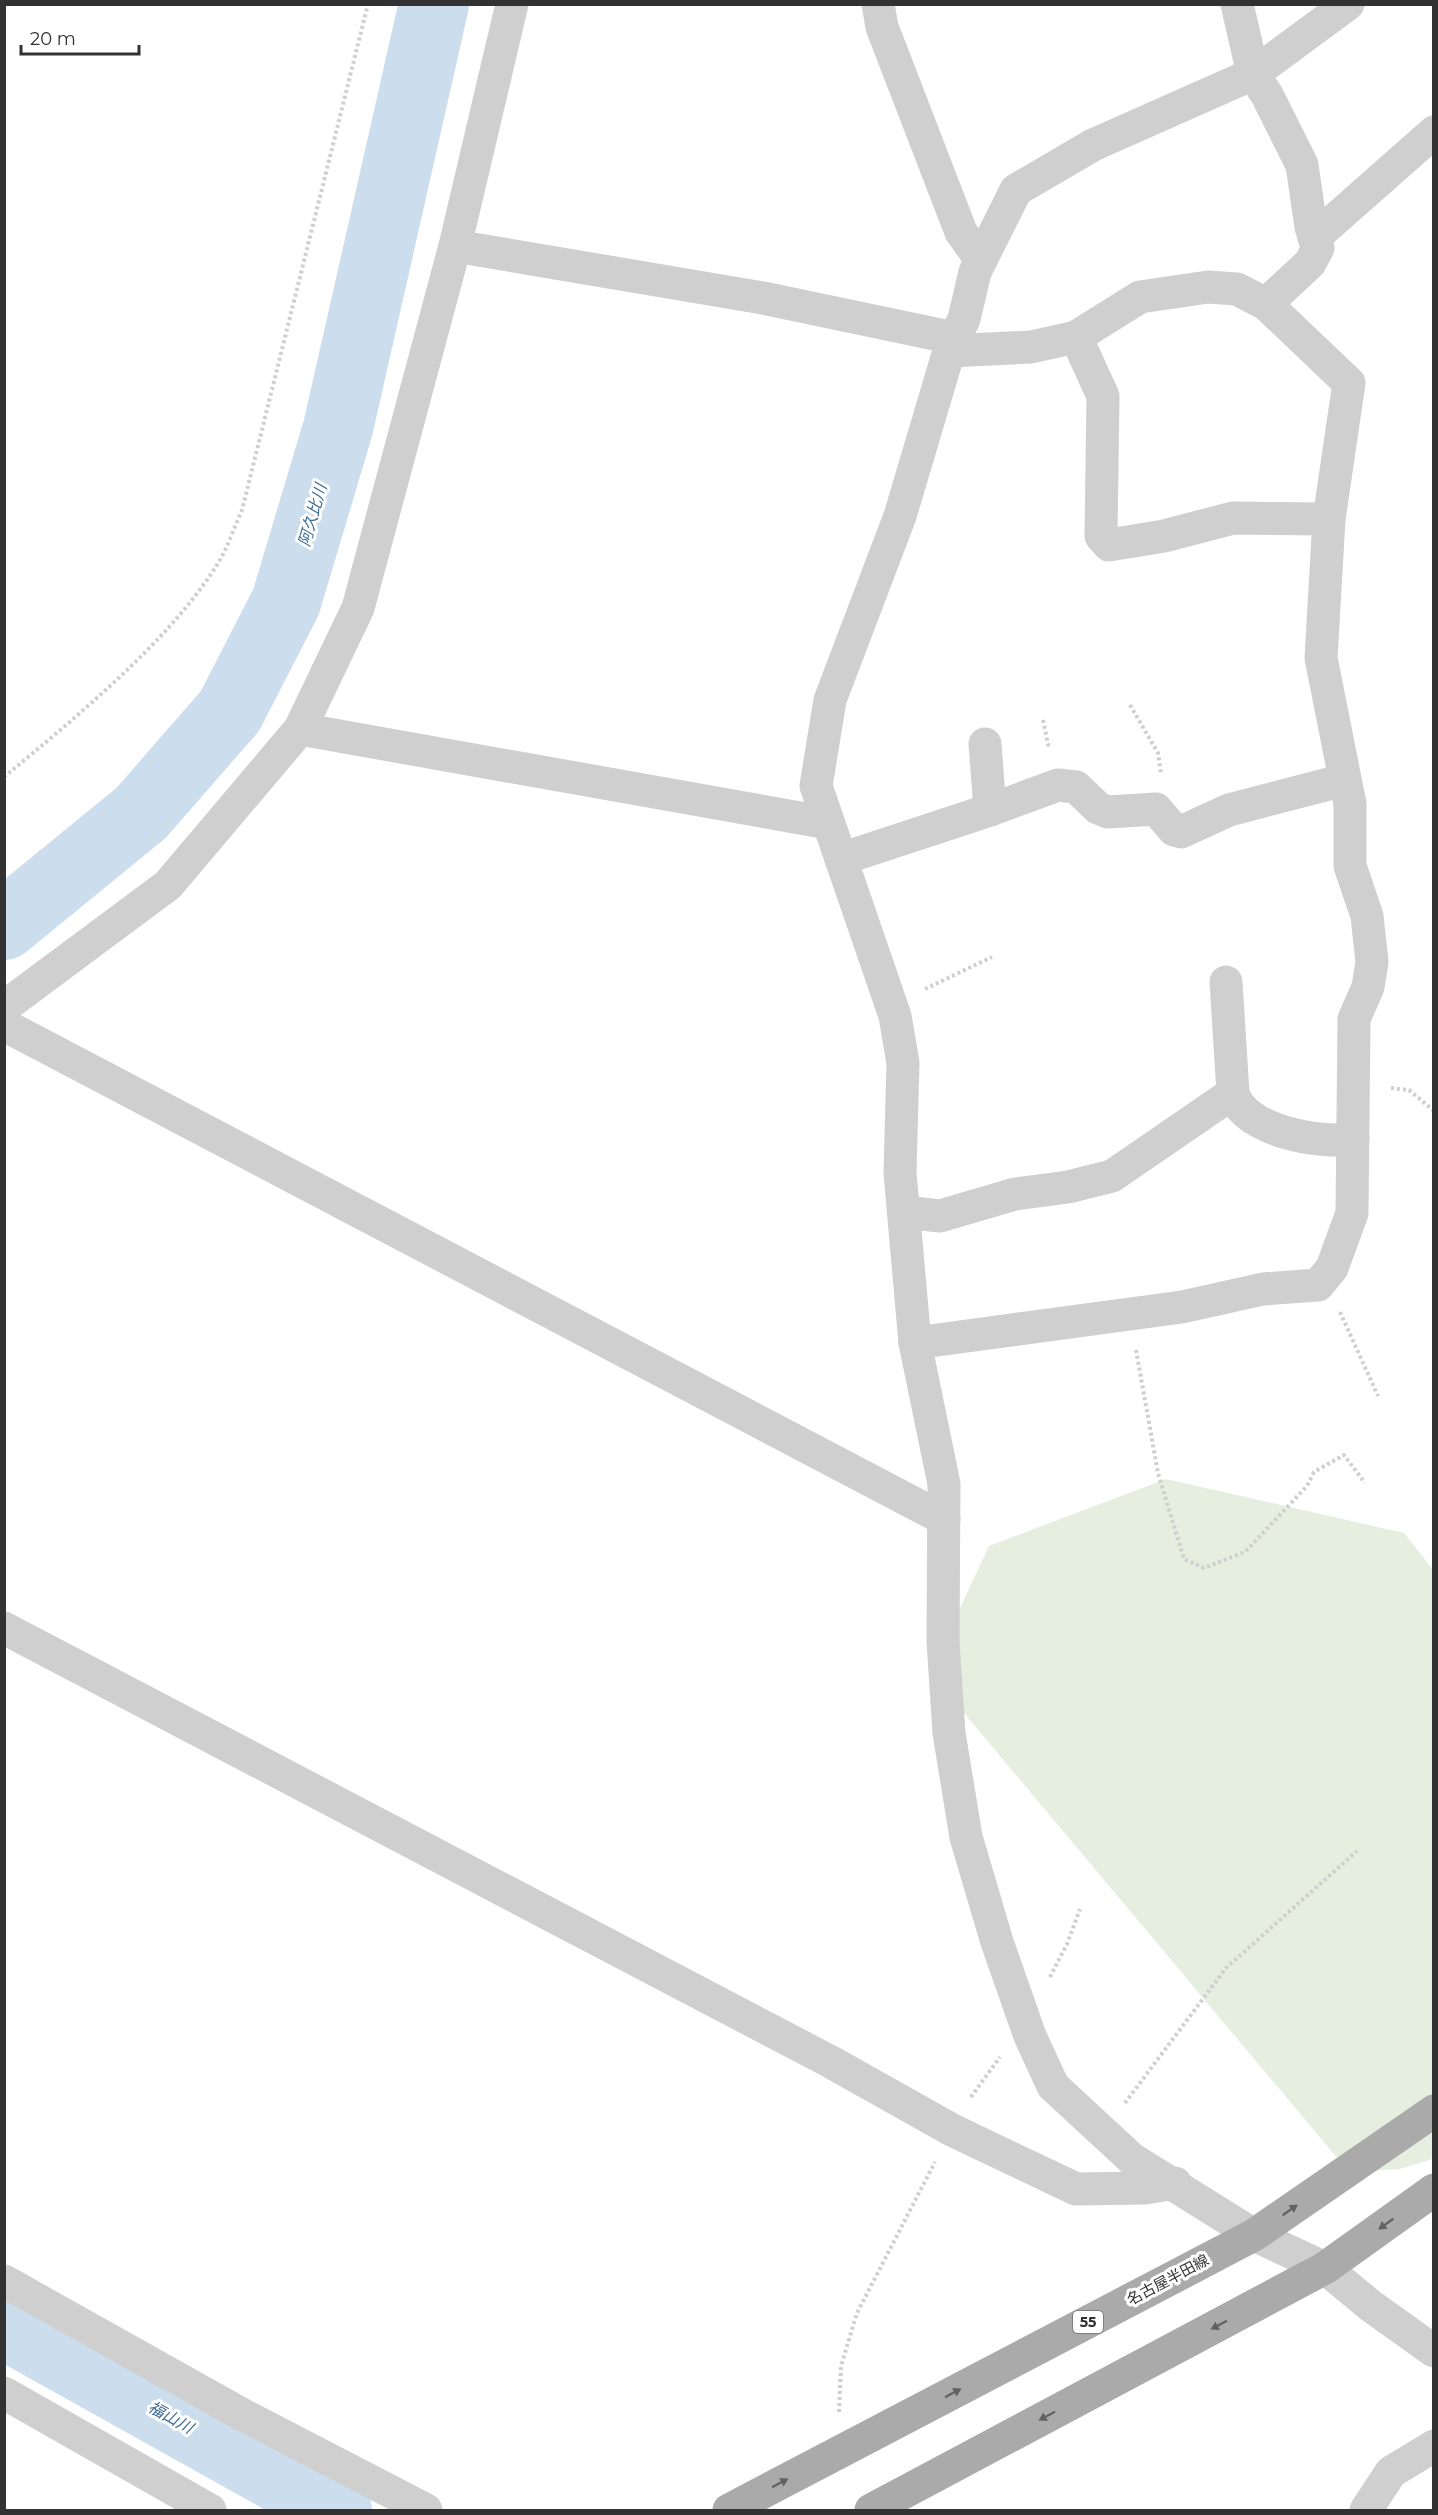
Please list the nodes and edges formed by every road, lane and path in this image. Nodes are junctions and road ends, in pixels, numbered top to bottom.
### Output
1 (368, 4) edge
2 (512, 4) edge
3 (878, 4) edge
4 (1237, 4) edge
5 (1348, 4) edge
6 (1253, 74) junction
7 (1434, 132) edge
8 (1314, 238) junction
9 (455, 246) junction
10 (981, 260) junction
11 (1266, 304) junction
12 (1076, 337) junction
13 (951, 344) junction
14 (1329, 519) junction
15 (1130, 705) dead end
16 (300, 729) junction
17 (985, 744) dead end
18 (4, 777) edge
19 (1344, 780) junction
20 (990, 810) junction
21 (1160, 812) junction
22 (828, 823) junction
23 (841, 859) junction
24 (992, 957) dead end
25 (1226, 982) dead end
26 (892, 1005) junction
27 (4, 1007) edge
28 (4, 1025) edge
29 (1354, 1084) junction
30 (1233, 1093) junction
31 (1434, 1111) edge
32 (1353, 1139) junction
33 (904, 1212) junction
34 (1321, 1282) junction
35 (1129, 1314) junction
36 (915, 1343) junction
37 (1378, 1396) dead end
38 (1365, 1483) dead end
39 (944, 1519) junction
40 (4, 1628) edge
41 (1357, 1851) dead end
42 (1080, 1910) dead end
43 (1025, 2021) junction
44 (1434, 2111) edge
45 (952, 2130) junction
46 (1103, 2133) junction
47 (1175, 2183) junction
48 (1434, 2190) edge
49 (1254, 2235) junction
50 (1325, 2268) junction
51 (4, 2281) edge
52 (1434, 2351) edge
53 (4, 2393) edge
54 (1434, 2446) edge
55 (849, 2447) junction
56 (210, 2511) edge
57 (426, 2511) edge
58 (729, 2511) edge
59 (871, 2511) edge
60 (1366, 2511) edge

1 - 18 path
2 - 9 street
3 - 10 street
4 - 6 street
5 - 6 street
6 - 8 street
6 - 10 street
7 - 8 street
8 - 11 street
9 - 13 street
9 - 16 street
10 - 13 street
11 - 12 street
11 - 14 street
12 - 13 street
12 - 14 street
13 - 22 street
14 - 19 street
15 - 21 path
16 - 22 street
16 - 27 street
17 - 20 street
19 - 21 street
19 - 29 street
20 - 21 street
20 - 23 street
22 - 23 street
23 - 26 street
24 - 26 path
25 - 30 street
26 - 33 street
28 - 39 street
29 - 31 path
29 - 32 street
30 - 32 street
30 - 33 street
32 - 34 street
33 - 36 street
34 - 35 street
34 - 37 path
35 - 36 street
35 - 38 path
36 - 39 street
39 - 43 street
40 - 45 street
41 - 46 path
42 - 43 path
43 - 45 path
43 - 46 street
49 -> 44 main road, 名古屋半田線 / 55
45 - 47 street
45 - 55 path
46 - 47 street
47 - 49 street
48 -> 50 main road
49 - 50 street
55 -> 49 main road, 名古屋半田線 / 55
50 - 52 street
50 -> 59 main road
51 - 57 street
53 - 56 street
54 - 60 street
58 -> 55 main road, 名古屋半田線 / 55

